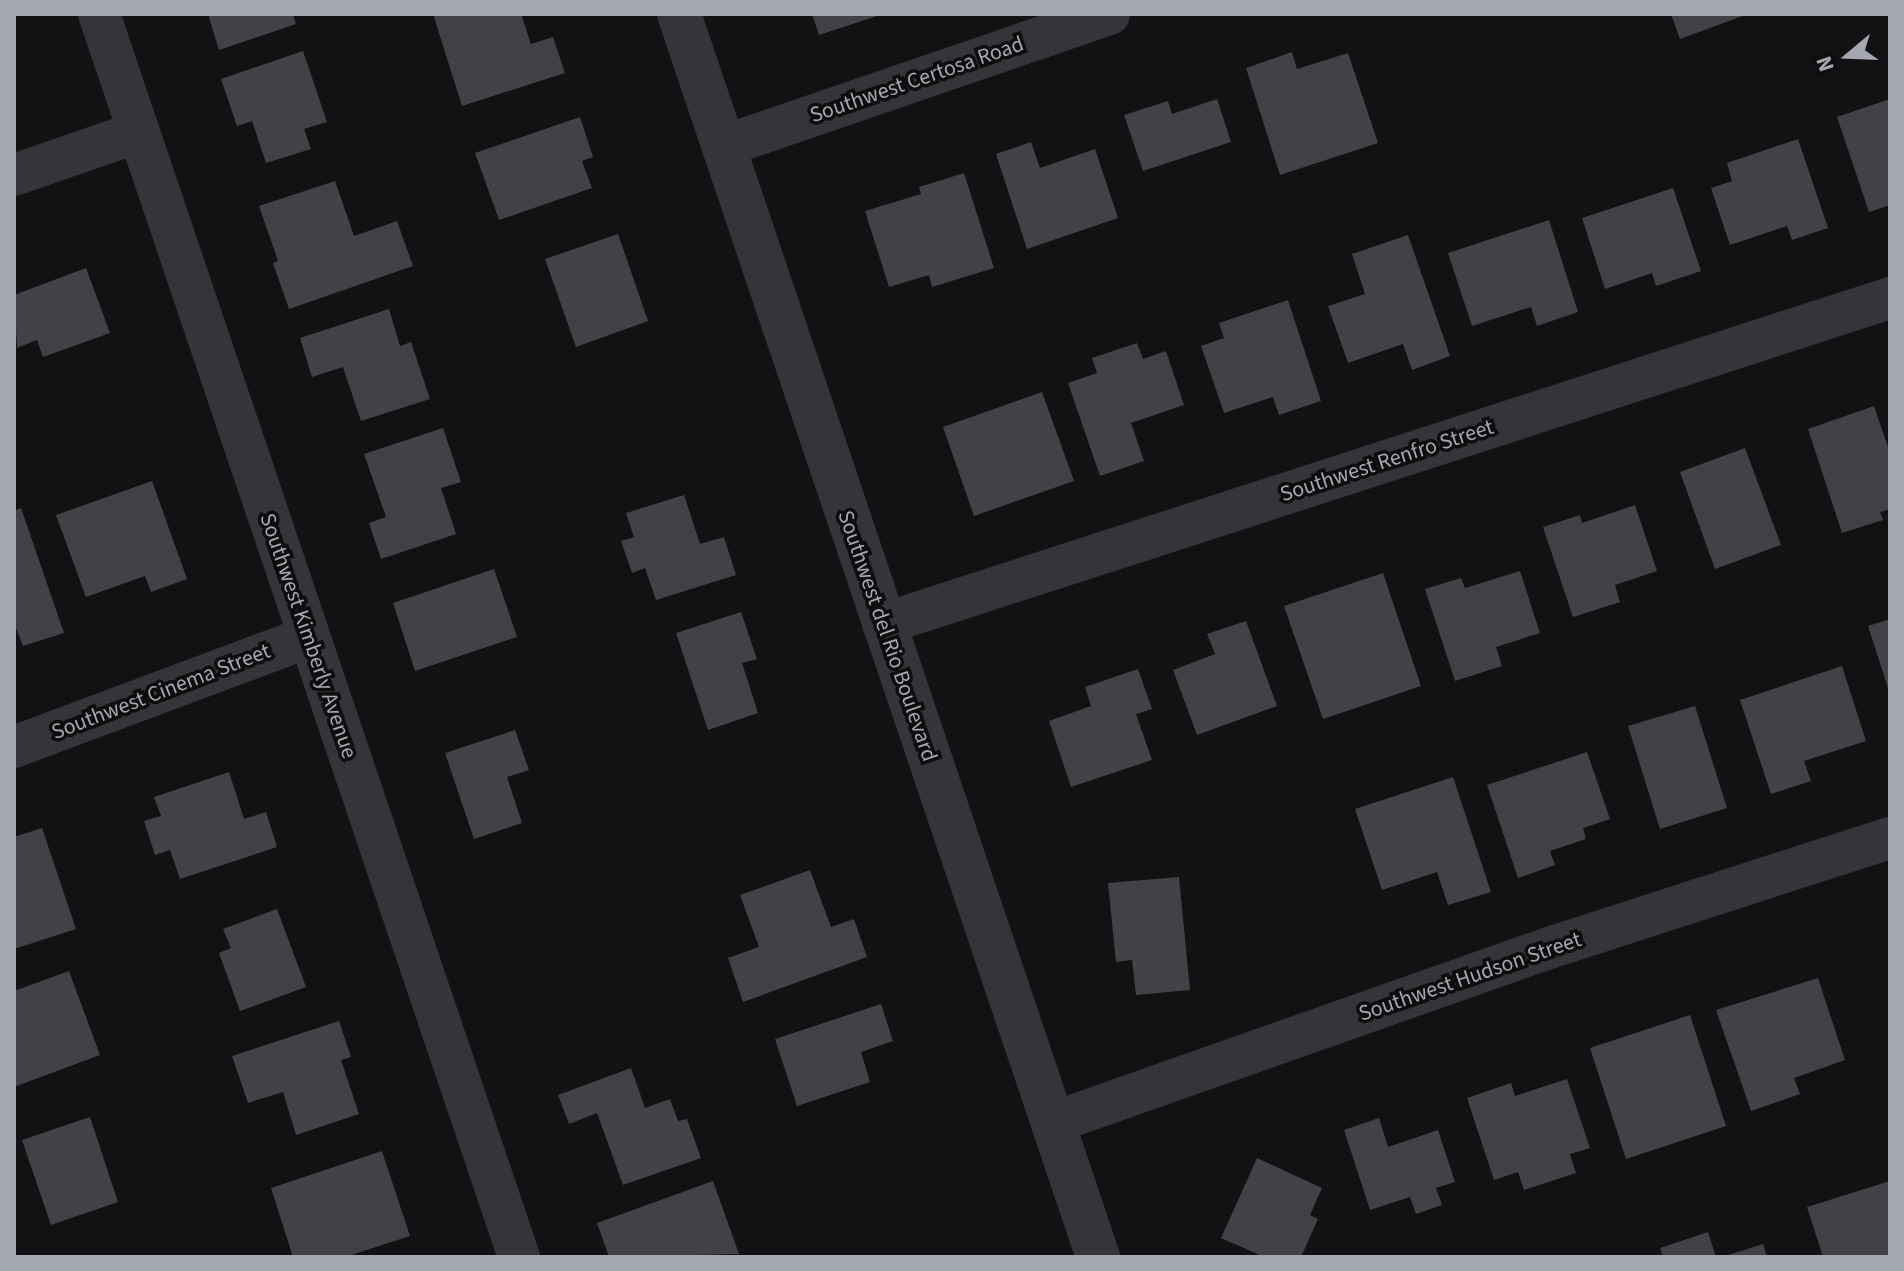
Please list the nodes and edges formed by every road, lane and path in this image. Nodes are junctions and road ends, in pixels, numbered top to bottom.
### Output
1 (99, 14) edge
2 (679, 14) edge
3 (1109, 14) edge
4 (138, 132) junction
5 (724, 146) junction
6 (14, 175) edge
7 (1890, 298) edge
8 (883, 624) junction
9 (308, 637) junction
10 (14, 747) edge
11 (1890, 838) edge
12 (1052, 1123) junction
13 (519, 1257) edge
14 (1098, 1257) edge

1 - 4 street, Southwest Kimberly Avenue
2 - 5 street, Southwest del Rio Boulevard
3 - 5 street, Southwest Certosa Road
4 - 6 street
4 - 9 street, Southwest Kimberly Avenue
5 - 8 street, Southwest del Rio Boulevard
7 - 8 street, Southwest Renfro Street
8 - 12 street, Southwest del Rio Boulevard
9 - 10 street, Southwest Cinema Street
9 - 13 street, Southwest Kimberly Avenue
11 - 12 street, Southwest Hudson Street
12 - 14 street, Southwest del Rio Boulevard

